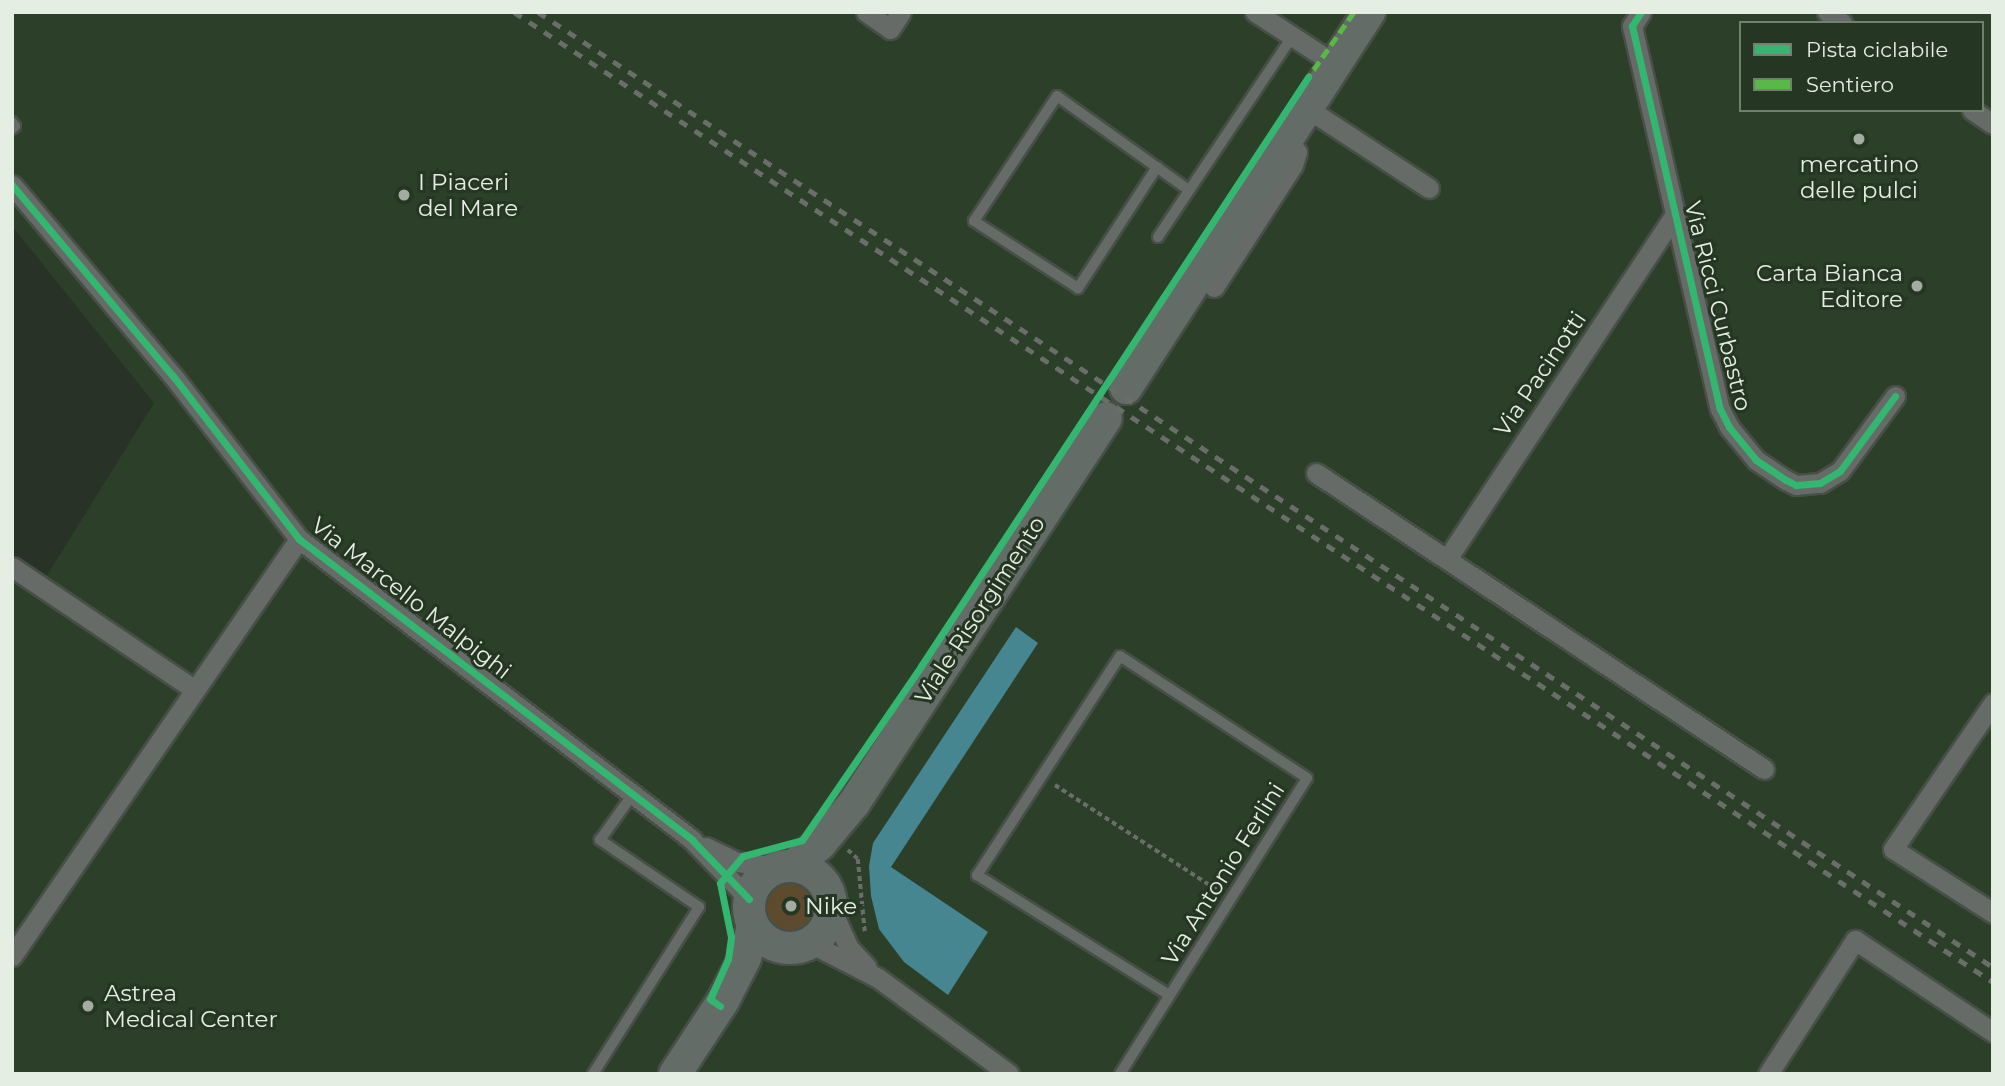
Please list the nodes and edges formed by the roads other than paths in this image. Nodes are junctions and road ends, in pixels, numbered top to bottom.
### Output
1 (866, 12) edge
2 (1255, 12) edge
3 (1369, 12) edge
4 (1640, 12) edge
5 (895, 20) edge
6 (1292, 37) junction
7 (1335, 64) junction
8 (1305, 107) junction
9 (1975, 112) edge
10 (12, 122) edge
11 (1993, 124) edge
12 (12, 129) edge
13 (1287, 138) junction
14 (1157, 167) junction
15 (1429, 188) dead end
16 (1189, 190) junction
17 (15, 194) edge
18 (1674, 216) junction
19 (1158, 237) dead end
20 (1214, 286) dead end
21 (1126, 387) dead end
22 (1895, 396) dead end
23 (1106, 418) dead end
24 (1316, 473) dead end
25 (299, 539) junction
26 (1447, 559) junction
27 (12, 567) edge
28 (195, 690) junction
29 (1993, 703) edge
30 (1765, 769) dead end
31 (632, 794) junction
32 (854, 803) junction
33 (692, 840) junction
34 (785, 866) junction
35 (829, 898) junction
36 (751, 912) junction
37 (1993, 913) edge
38 (800, 946) junction
39 (12, 956) edge
40 (878, 978) junction
41 (1169, 995) junction
42 (723, 1001) junction
43 (1993, 1032) edge
44 (593, 1074) edge
45 (676, 1074) edge
46 (1009, 1074) edge
47 (1120, 1074) edge
48 (1768, 1074) edge

1 - 5 street
2 - 6 street
3 - 7 main road
4 - 18 street, Via Ricci Curbastro
6 - 7 street
6 - 16 lane
7 - 8 main road
8 - 13 main road
8 - 15 street
9 - 11 street
10 - 12 lane
13 - 20 street
13 - 21 main road
14 - 14 lane
14 - 16 lane
16 - 19 lane
17 - 25 street, Via Marcello Malpighi
18 - 22 street, Via Ricci Curbastro
18 - 26 street, Via Pacinotti
23 - 32 main road, Viale Risorgimento
24 - 26 street
25 - 28 street, Via Marcello Malpighi
25 - 31 street, Via Marcello Malpighi
26 - 30 street
27 - 28 street
28 - 39 street, Via Marcello Malpighi
29 - 37 street
31 - 33 street, Via Marcello Malpighi
31 - 44 lane
32 - 34 main road, Viale Risorgimento
32 - 35 main road, Viale Risorgimento
33 - 34 street, Via Marcello Malpighi
33 - 36 street, Via Marcello Malpighi
34 - 35 main road
34 - 36 main road, Viale Risorgimento
35 - 38 main road, Viale Risorgimento
35 - 40 street
36 - 38 main road
36 - 42 main road, Viale Risorgimento
38 - 40 street
38 - 42 main road, Viale Risorgimento
40 - 46 street
41 - 41 lane, Via Antonio Ferlini
41 - 47 lane, Via Antonio Ferlini
42 - 45 main road, Viale Risorgimento
43 - 48 street

